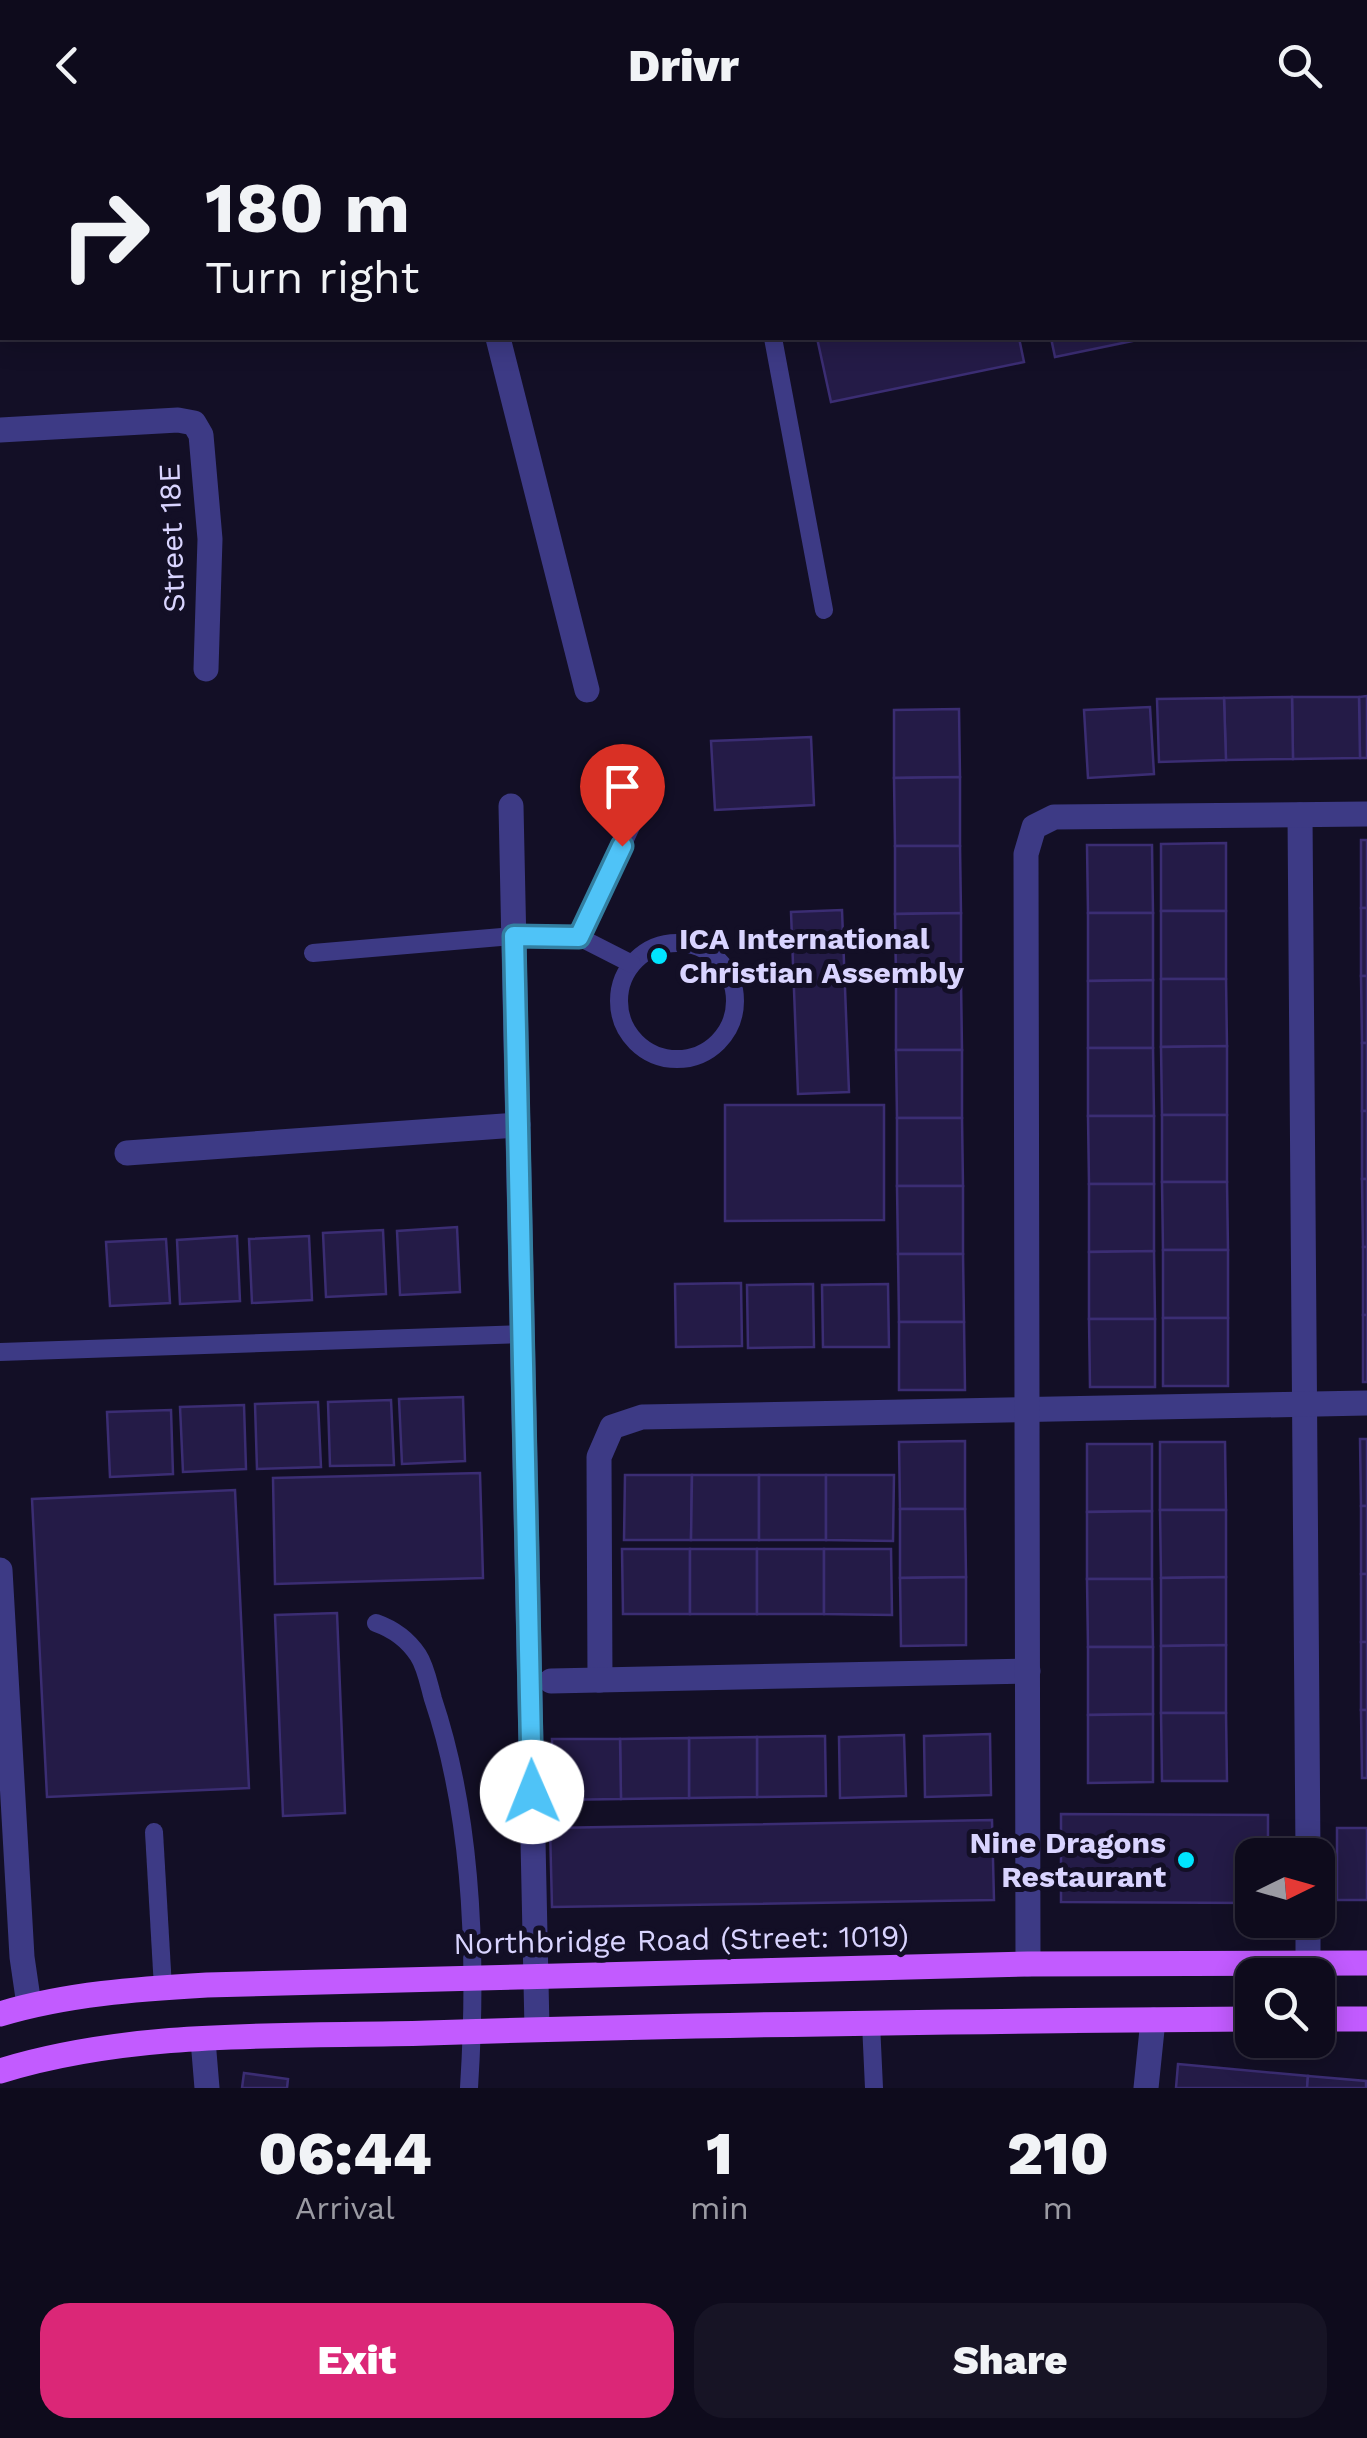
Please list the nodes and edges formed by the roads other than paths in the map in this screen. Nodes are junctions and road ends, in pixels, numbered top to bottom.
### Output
1 (499, 340) edge
2 (772, 340) edge
3 (0, 430) edge
4 (824, 610) dead end
5 (206, 669) dead end
6 (587, 690) dead end
7 (511, 806) dead end
8 (1367, 814) edge
9 (1300, 815) junction
10 (636, 816) dead end
11 (514, 936) junction
12 (579, 937) junction
13 (313, 954) dead end
14 (632, 964) junction
15 (518, 1125) junction
16 (127, 1153) dead end
17 (522, 1334) junction
18 (0, 1352) edge
19 (1367, 1403) edge
20 (1304, 1404) junction
21 (1028, 1410) junction
22 (0, 1570) edge
23 (376, 1623) dead end
24 (1028, 1671) junction
25 (600, 1680) junction
26 (540, 1682) junction
27 (154, 1832) dead end
28 (1308, 1838) edge
29 (1367, 1963) edge
30 (1028, 1964) junction
31 (1235, 1964) edge
32 (1335, 1964) edge
33 (536, 1976) junction
34 (470, 1978) junction
35 (163, 1988) junction
36 (29, 2006) junction
37 (0, 2014) edge
38 (1235, 2019) edge
39 (1335, 2019) edge
40 (1367, 2019) edge
41 (1153, 2020) junction
42 (871, 2023) junction
43 (537, 2029) junction
44 (472, 2031) junction
45 (203, 2040) junction
46 (0, 2072) edge
47 (206, 2088) edge
48 (469, 2088) edge
49 (874, 2088) edge
50 (1146, 2088) edge

1 - 6 street
2 - 4 lane
3 - 5 street, Street 18E
7 - 11 street
8 - 9 street
9 - 20 street
9 - 21 street
10 - 12 lane
11 - 12 lane
11 - 13 lane
11 - 15 street
12 - 14 lane
14 - 14 lane
15 - 16 street
15 - 17 street
17 - 18 lane
17 - 26 street
19 - 20 street
20 - 21 street
20 - 28 street
21 - 24 street
21 - 25 street
22 - 36 street
23 - 34 lane
24 - 25 street
24 - 30 street
25 - 26 street
26 - 33 street
27 - 35 lane
29 - 32 main road, Northbridge Road (Street: 1019)
30 - 31 main road, Northbridge Road (Street: 1019)
30 - 33 main road, Northbridge Road (Street: 1019)
33 - 34 main road, Northbridge Road (Street: 1019)
33 - 43 street
34 - 35 main road, Northbridge Road (Street: 1019)
34 - 44 lane
35 - 36 main road, Northbridge Road (Street: 1019)
36 - 37 main road, Northbridge Road (Street: 1019)
38 - 41 main road
39 - 40 main road
41 - 42 main road
41 - 50 street
42 - 43 main road
42 - 49 lane
43 - 44 main road
44 - 45 main road
44 - 48 lane
45 - 46 main road
45 - 47 street

